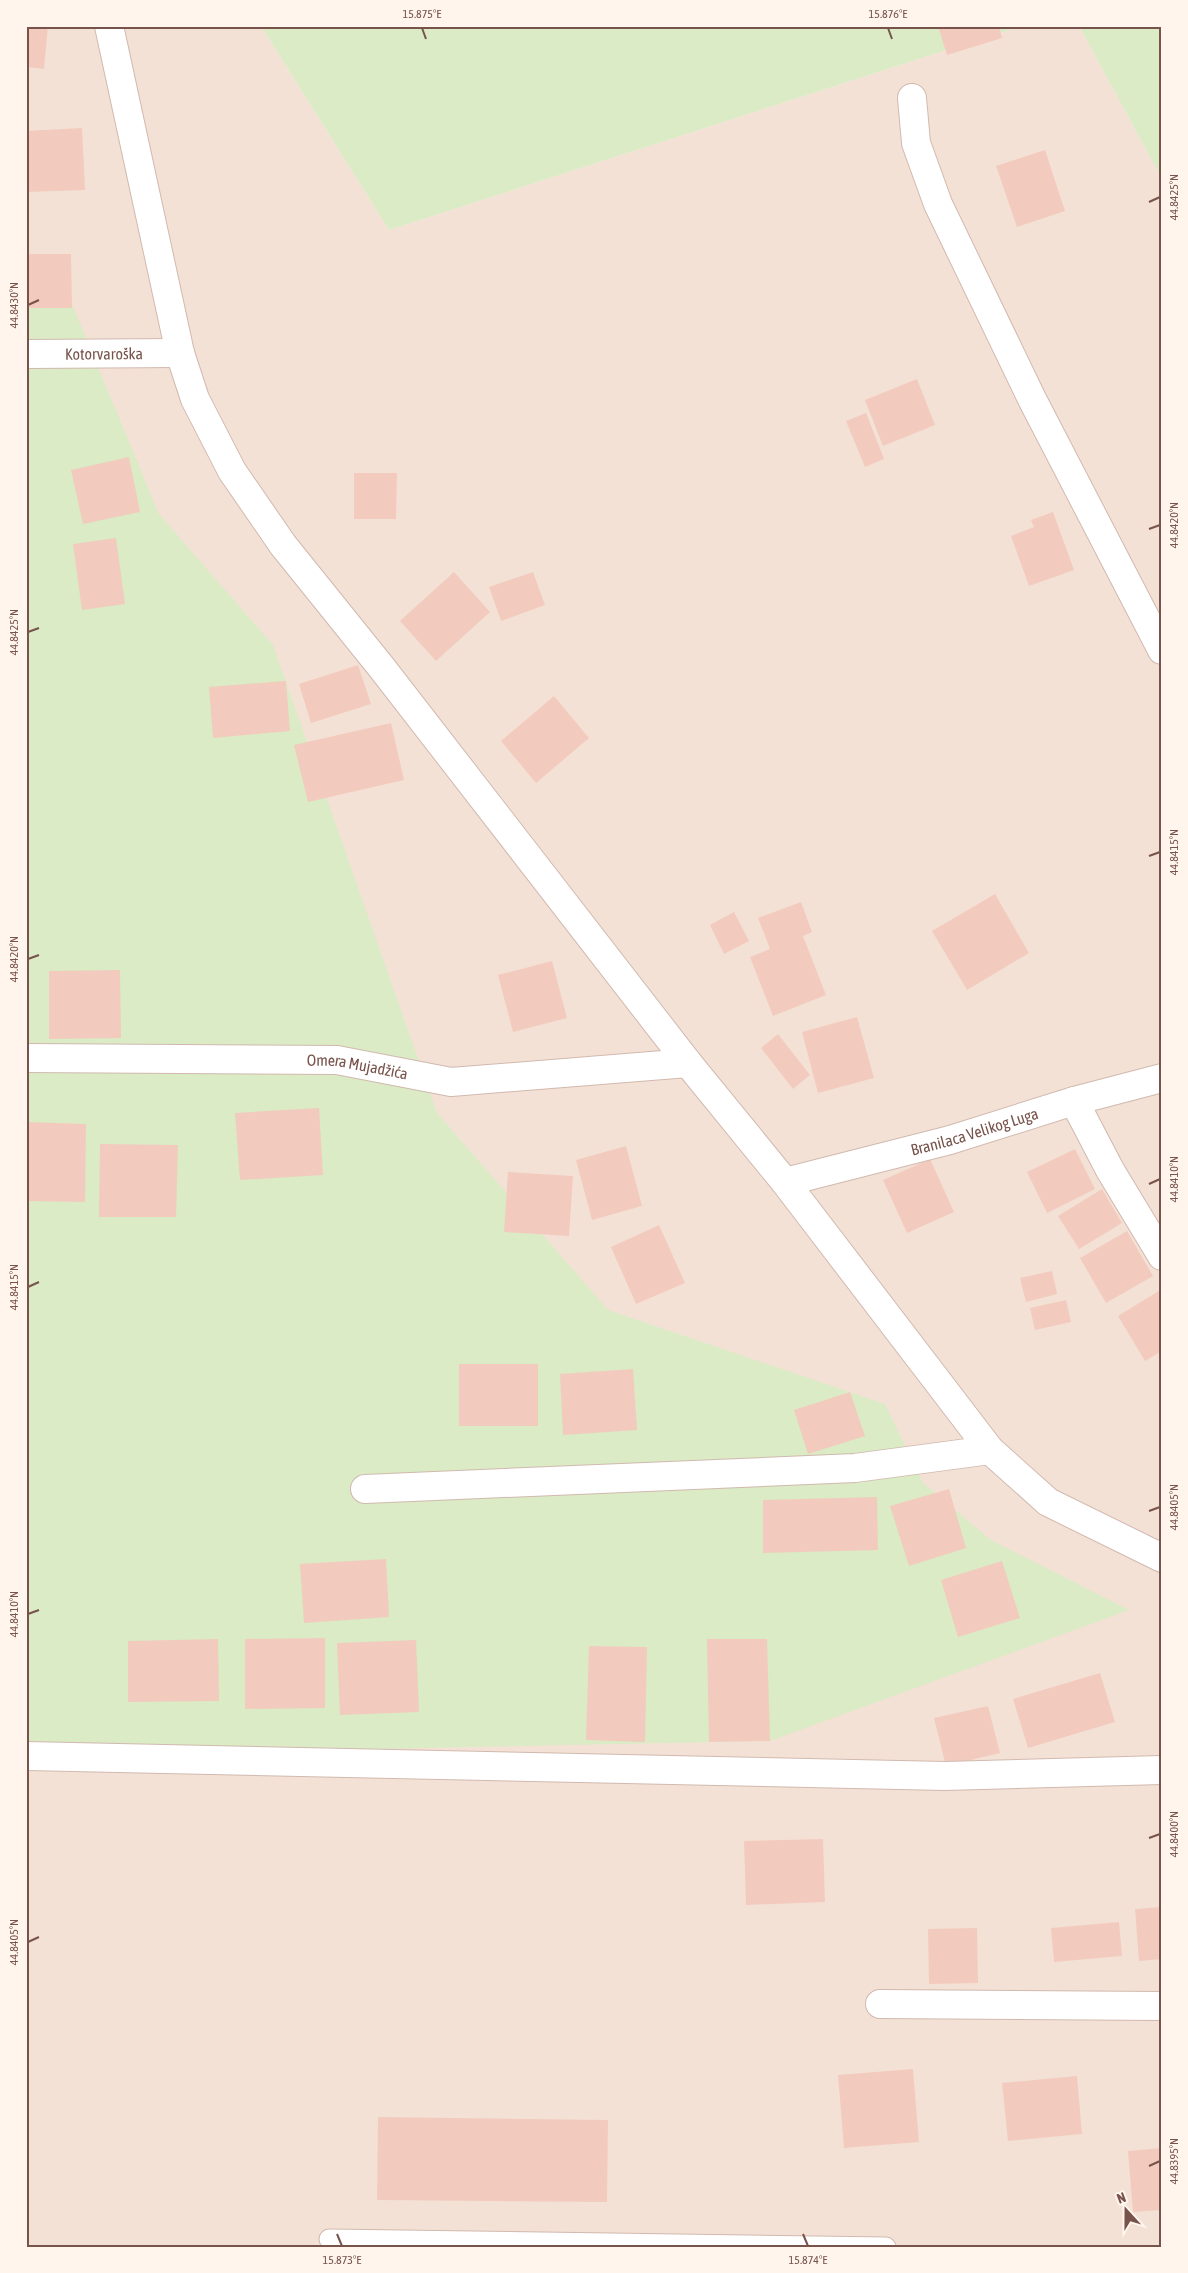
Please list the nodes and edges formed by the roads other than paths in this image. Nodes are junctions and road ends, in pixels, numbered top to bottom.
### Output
1 (109, 26) edge
2 (912, 98) dead end
3 (180, 353) junction
4 (26, 354) edge
5 (1162, 650) edge
6 (26, 1058) edge
7 (688, 1063) junction
8 (1162, 1078) edge
9 (1074, 1101) junction
10 (785, 1182) junction
11 (1162, 1256) edge
12 (990, 1450) junction
13 (365, 1488) dead end
14 (1162, 1558) edge
15 (26, 1756) edge
16 (1162, 1770) edge
17 (880, 2004) dead end
18 (1162, 2006) edge
19 (329, 2239) dead end
20 (886, 2247) edge

1 - 3 street
2 - 5 street
3 - 4 street, Kotorvaroška
3 - 7 street
6 - 7 street, Omera Mujadžića
7 - 10 street
8 - 9 street, Branilaca Velikog Luga
9 - 10 street, Branilaca Velikog Luga
9 - 11 street
10 - 12 street
12 - 13 street
12 - 14 street
15 - 16 street
17 - 18 street
19 - 20 lane

